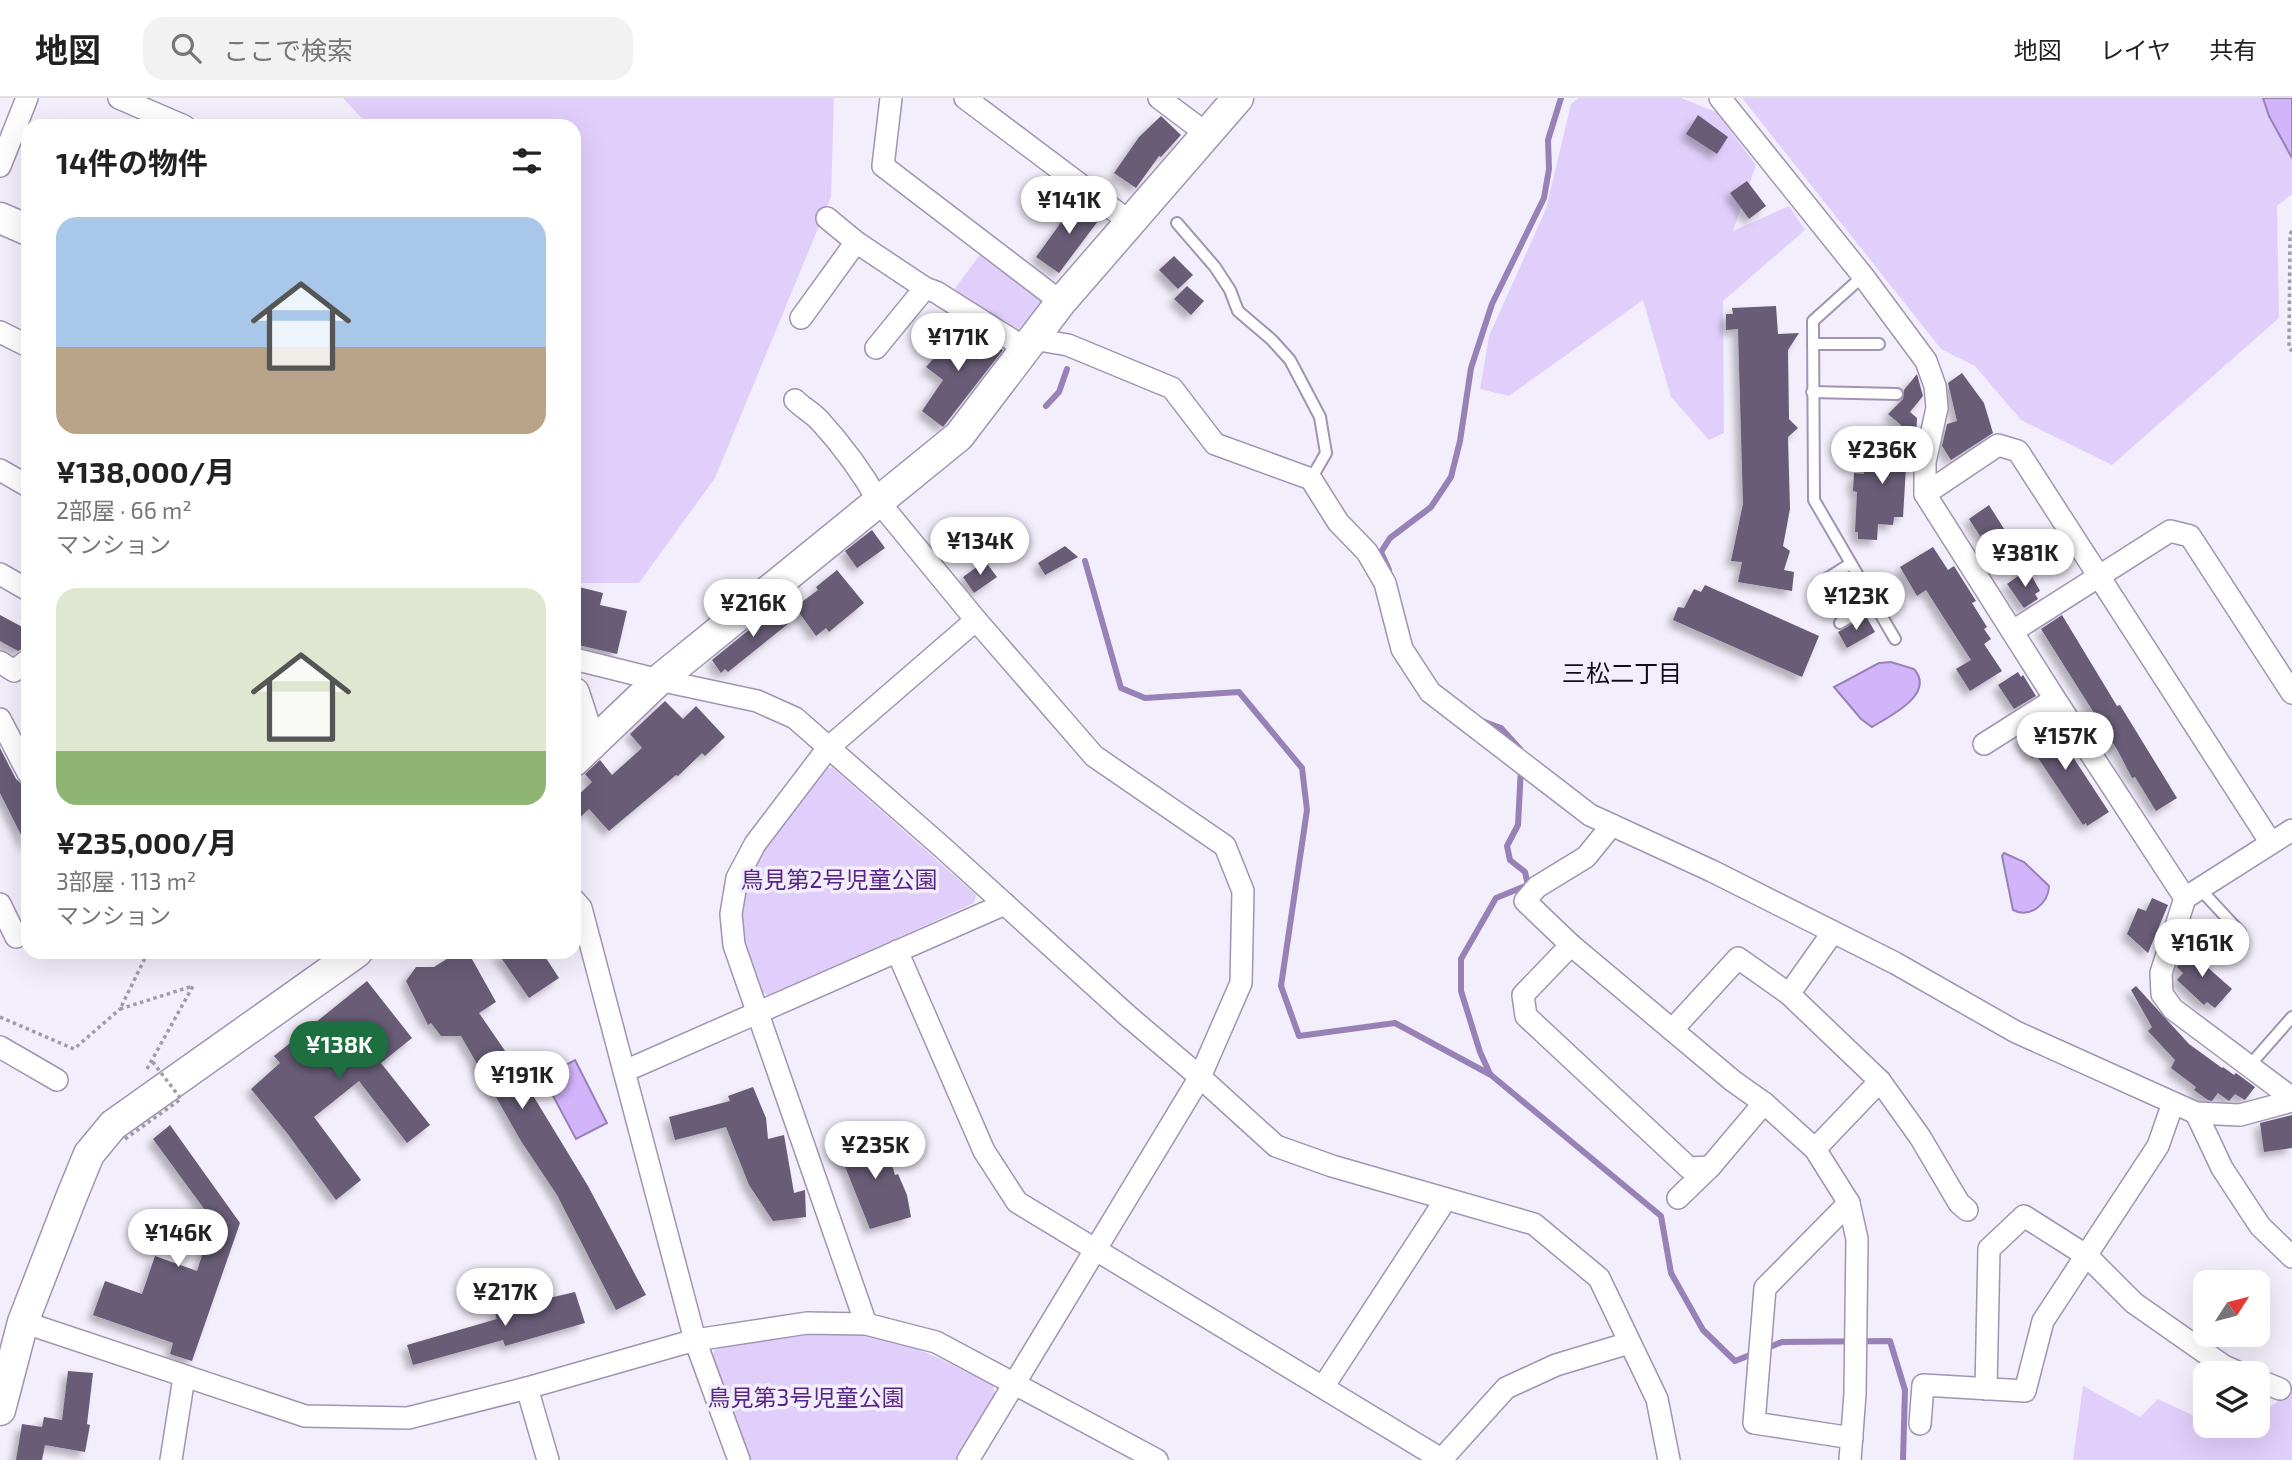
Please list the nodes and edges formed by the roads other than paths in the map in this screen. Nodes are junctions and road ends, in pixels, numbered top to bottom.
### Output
1 (27, 98) edge
2 (119, 98) edge
3 (891, 98) edge
4 (965, 98) edge
5 (1159, 98) edge
6 (1238, 98) edge
7 (1720, 98) edge
8 (168, 119) edge
9 (14, 129) edge
10 (1207, 134) junction
11 (0, 166) edge
12 (0, 218) edge
13 (827, 218) dead end
14 (1130, 222) junction
15 (1177, 223) dead end
16 (21, 227) edge
17 (856, 242) junction
18 (1863, 276) junction
19 (925, 288) junction
20 (1061, 302) junction
21 (801, 318) dead end
22 (0, 332) edge
23 (21, 342) edge
24 (1029, 344) junction
25 (1812, 344) junction
26 (1879, 344) dead end
27 (876, 348) dead end
28 (1812, 392) junction
29 (1897, 394) dead end
30 (795, 400) dead end
31 (0, 470) edge
32 (1311, 479) junction
33 (21, 482) edge
34 (1924, 494) junction
35 (879, 502) junction
36 (1850, 564) junction
37 (0, 574) edge
38 (2099, 577) junction
39 (1816, 585) dead end
40 (21, 586) edge
41 (1873, 603) junction
42 (976, 620) junction
43 (1840, 623) dead end
44 (2013, 631) junction
45 (1895, 639) dead end
46 (581, 661) edge
47 (659, 680) junction
48 (2292, 693) edge
49 (2055, 699) junction
50 (0, 719) edge
51 (1984, 744) dead end
52 (828, 748) junction
53 (582, 753) edge
54 (21, 760) edge
55 (1612, 825) junction
56 (2292, 830) edge
57 (2271, 843) junction
58 (2193, 894) junction
59 (0, 904) edge
60 (1005, 904) junction
61 (581, 912) edge
62 (1833, 932) junction
63 (2241, 932) dead end
64 (21, 934) edge
65 (1571, 945) junction
66 (897, 951) junction
67 (347, 959) edge
68 (1789, 994) junction
69 (757, 1012) junction
70 (2292, 1017) edge
71 (1672, 1030) junction
72 (0, 1047) edge
73 (2249, 1066) junction
74 (625, 1071) junction
75 (1200, 1077) junction
76 (57, 1080) dead end
77 (1880, 1081) junction
78 (2292, 1100) edge
79 (1764, 1103) junction
80 (2173, 1104) junction
81 (2196, 1113) junction
82 (1815, 1149) junction
83 (1710, 1167) junction
84 (1678, 1198) dead end
85 (1446, 1199) junction
86 (1849, 1203) junction
87 (1967, 1210) dead end
88 (1097, 1249) junction
89 (2087, 1256) junction
90 (2292, 1257) edge
91 (12, 1319) edge
92 (866, 1324) junction
93 (695, 1340) junction
94 (1629, 1343) junction
95 (2217, 1361) edge
96 (184, 1377) junction
97 (1014, 1383) junction
98 (2270, 1385) edge
99 (1323, 1387) junction
100 (527, 1388) junction
101 (1986, 1389) junction
102 (2280, 1389) dead end
103 (0, 1410) edge
104 (1920, 1424) dead end
105 (1852, 1438) junction
106 (1441, 1459) edge
107 (171, 1460) edge
108 (548, 1460) edge
109 (739, 1460) edge
110 (968, 1460) edge
111 (1157, 1460) edge
112 (1669, 1460) edge
113 (1850, 1460) edge

1 - 9 street
2 - 8 street
3 - 20 street
4 - 14 street
5 - 10 street
6 - 10 street
7 - 18 street
9 - 11 street
10 - 14 street
12 - 16 street
13 - 17 street
14 - 20 street
15 - 32 lane
17 - 19 street
17 - 21 street
18 - 25 lane
18 - 34 street
19 - 24 street
19 - 27 street
20 - 24 street
22 - 23 street
24 - 32 street
24 - 35 street
25 - 26 lane
25 - 28 lane
28 - 29 lane
28 - 36 lane
30 - 35 street
31 - 33 street
32 - 55 street
34 - 38 street
34 - 44 street
35 - 42 street
35 - 47 street
36 - 39 lane
36 - 41 lane
37 - 40 street
38 - 44 street
38 - 48 street
38 - 57 street
41 - 43 lane
41 - 45 lane
42 - 52 street
42 - 75 street
44 - 49 street
46 - 47 street
47 - 52 street
47 - 53 street
49 - 51 street
49 - 58 street
50 - 54 street
52 - 60 street
52 - 69 street
55 - 62 street
55 - 65 street
56 - 57 street
57 - 58 street
58 - 63 lane
58 - 73 street
59 - 64 street
60 - 66 street
60 - 75 street
61 - 74 street
62 - 68 street
62 - 80 street
65 - 71 street
65 - 83 street
66 - 69 street
66 - 88 street
67 - 91 street
68 - 71 street
68 - 77 street
69 - 74 street
69 - 92 street
70 - 73 lane
71 - 79 street
72 - 76 street
73 - 78 street
74 - 93 street
75 - 85 street
75 - 88 street
77 - 82 street
77 - 87 street
78 - 81 street
79 - 82 street
79 - 83 street
80 - 81 street
80 - 89 street
81 - 90 street
82 - 86 street
83 - 84 street
85 - 94 street
85 - 99 street
86 - 105 street
86 - 105 street
88 - 97 street
88 - 99 street
89 - 95 street
89 - 101 street
89 - 101 street
91 - 96 street
91 - 103 street
92 - 93 street
92 - 97 street
93 - 100 street
93 - 109 street
94 - 106 street
94 - 112 street
96 - 100 street
96 - 107 street
97 - 110 street
97 - 111 street
98 - 102 street
99 - 106 street
100 - 108 street
101 - 104 street
105 - 113 street

